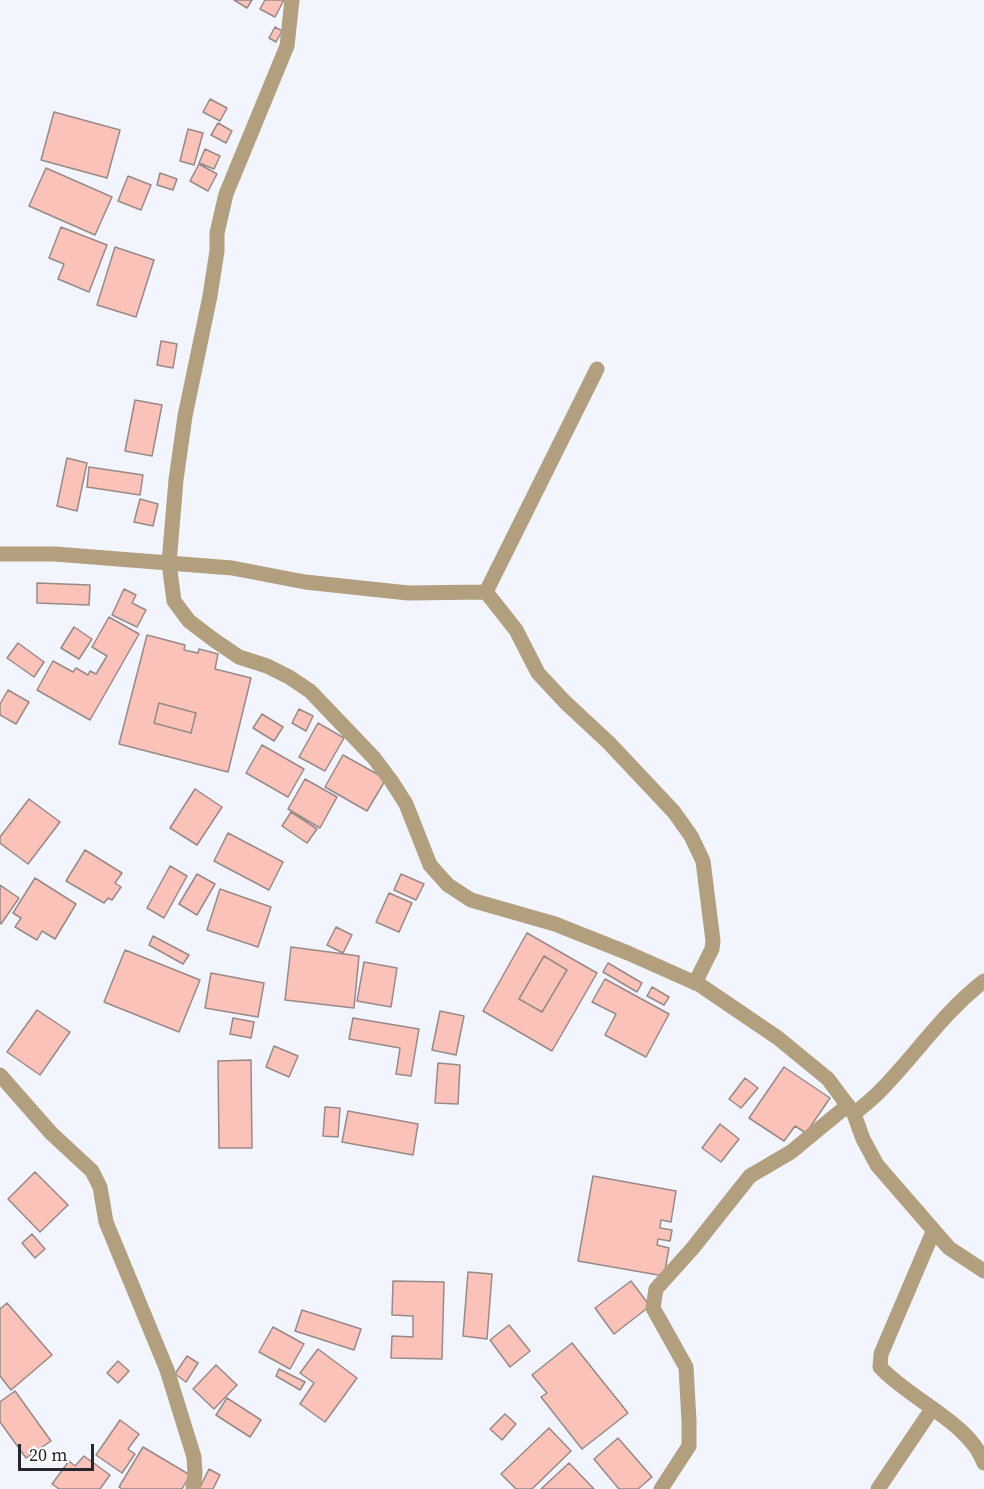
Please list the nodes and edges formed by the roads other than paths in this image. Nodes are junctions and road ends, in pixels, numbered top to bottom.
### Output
1 (292, 0) edge
2 (597, 369) dead end
3 (0, 554) edge
4 (169, 563) junction
5 (486, 592) junction
6 (984, 981) edge
7 (695, 983) junction
8 (0, 1075) edge
9 (851, 1110) junction
10 (933, 1232) junction
11 (984, 1271) edge
12 (932, 1409) junction
13 (984, 1463) edge
14 (193, 1489) edge
15 (661, 1489) edge
16 (878, 1489) edge

1 - 4 street
2 - 5 street
3 - 4 street
4 - 5 street
4 - 7 street
5 - 7 street
6 - 9 street
7 - 9 street
8 - 14 street
9 - 10 street
9 - 15 street
10 - 11 street
10 - 12 street
12 - 13 street
12 - 16 street

